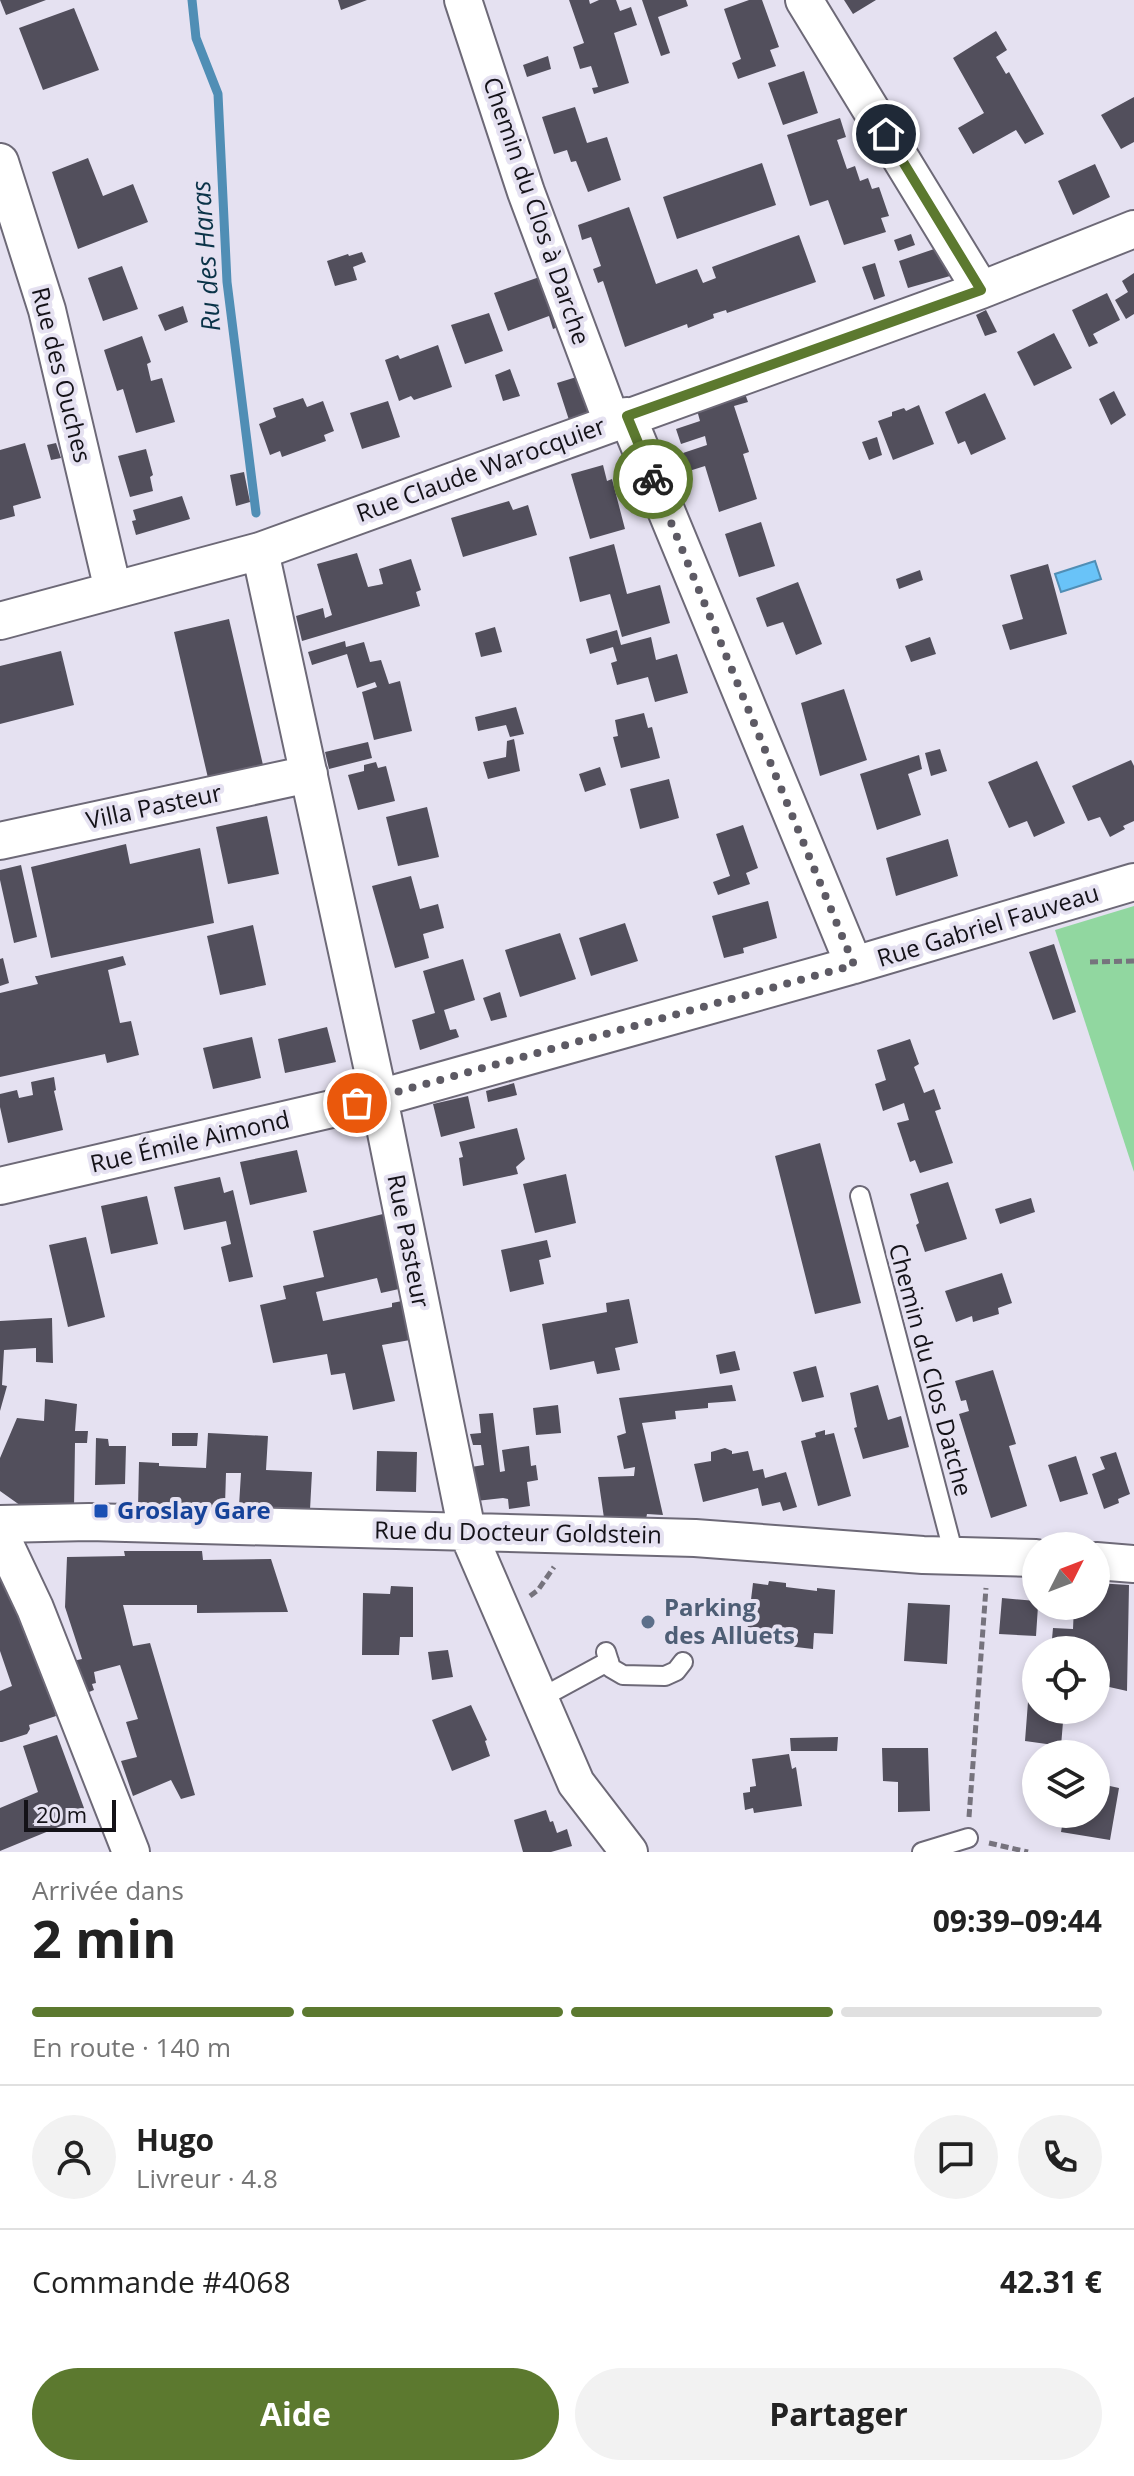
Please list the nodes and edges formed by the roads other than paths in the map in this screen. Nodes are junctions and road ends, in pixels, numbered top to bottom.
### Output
1 (463, 0) edge
2 (804, 0) edge
3 (0, 162) edge
4 (1134, 229) edge
5 (981, 290) junction
6 (620, 419) junction
7 (260, 551) junction
8 (113, 590) junction
9 (0, 621) edge
10 (309, 774) junction
11 (0, 841) edge
12 (1134, 882) edge
13 (854, 965) junction
14 (379, 1098) junction
15 (0, 1186) edge
16 (860, 1196) dead end
17 (0, 1524) edge
18 (467, 1531) junction
19 (0, 1534) edge
20 (971, 1555) junction
21 (1022, 1557) edge
22 (1110, 1562) edge
23 (1134, 1564) edge
24 (683, 1662) dead end
25 (539, 1699) junction
26 (968, 1838) road end
27 (131, 1852) edge
28 (629, 1852) edge
29 (922, 1852) edge

1 - 6 street, Chemin du Clos à Darche
2 - 5 street
3 - 8 street, Rue des Ouches
4 - 5 street, Rue Claude Warocquier
5 - 6 street, Rue Claude Warocquier
6 - 7 street, Rue Claude Warocquier
6 - 13 street, Chemin du Clos à Darche
7 - 8 street, Rue Claude Warocquier
7 - 10 street, Rue Pasteur
8 - 9 street, Rue Claude Warocquier
10 - 11 street, Villa Pasteur
10 - 14 street, Rue Pasteur
12 - 13 street, Rue Gabriel Fauveau
13 - 14 street, Rue Gabriel Fauveau
14 - 15 street, Rue Émile Aimond
14 - 18 street, Rue Pasteur
16 - 20 lane, Chemin du Clos Datche
17 - 18 street, Rue du Docteur Goldstein
18 - 20 street, Rue du Docteur Goldstein
18 - 25 street, Rue Pasteur
19 - 27 street
20 - 21 street, Rue du Docteur Goldstein
22 - 23 street
24 - 25 lane
25 - 28 street, Rue Pasteur
26 - 29 lane

